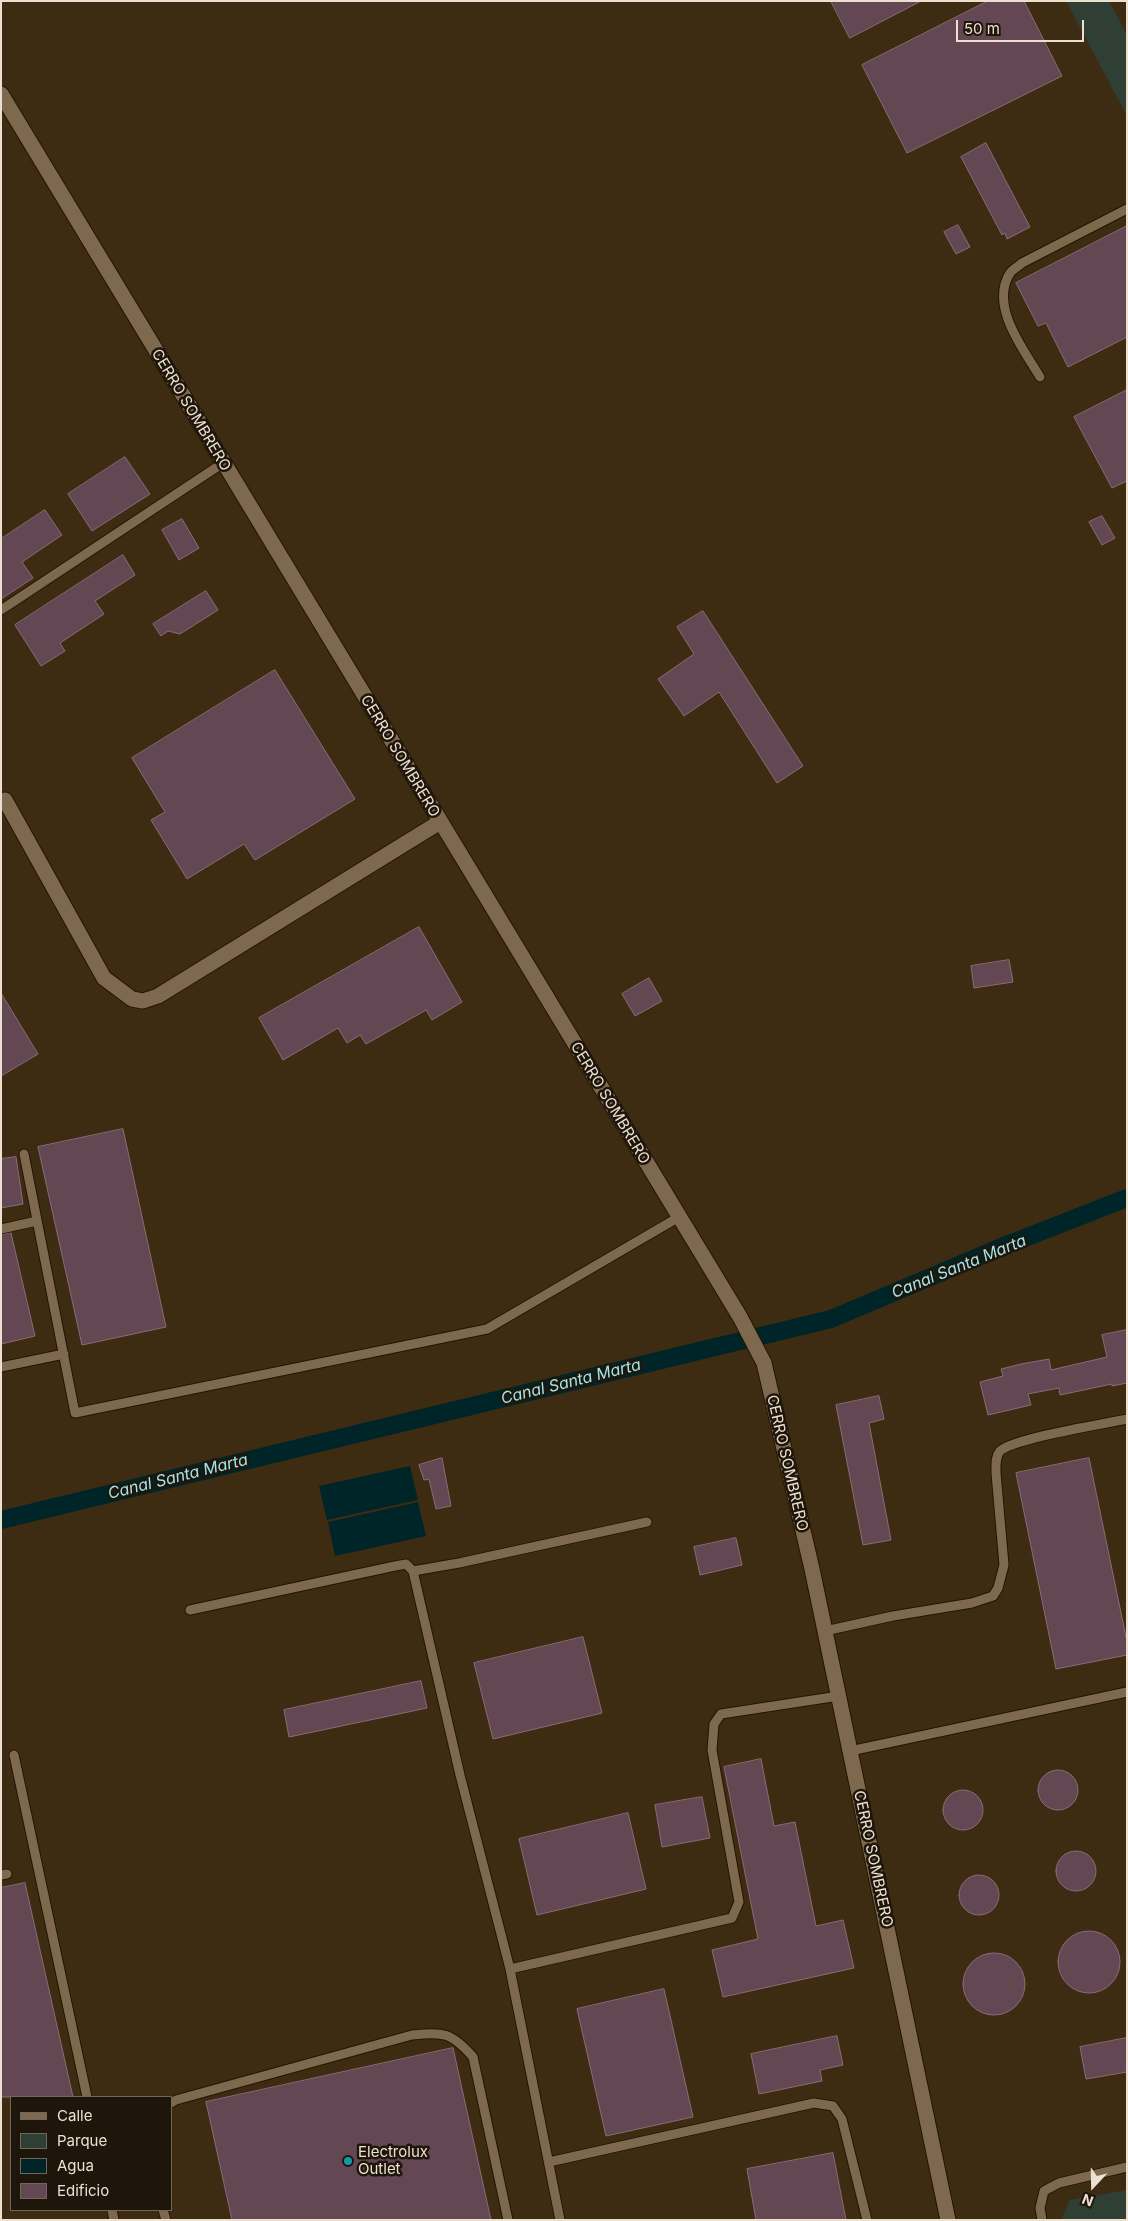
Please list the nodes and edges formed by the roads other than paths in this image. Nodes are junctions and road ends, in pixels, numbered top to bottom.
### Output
1 (1, 94) edge
2 (1127, 209) edge
3 (1040, 377) dead end
4 (223, 463) junction
5 (1, 610) edge
6 (4, 800) dead end
7 (440, 822) junction
8 (24, 1154) dead end
9 (679, 1217) junction
10 (37, 1221) junction
11 (1, 1229) edge
12 (64, 1354) junction
13 (1, 1367) edge
14 (1127, 1419) edge
15 (647, 1522) dead end
16 (413, 1571) junction
17 (190, 1610) dead end
18 (825, 1631) junction
19 (1127, 1692) edge
20 (839, 1696) junction
21 (850, 1751) junction
22 (14, 1755) dead end
23 (510, 1969) junction
24 (87, 2096) edge
25 (172, 2102) edge
26 (548, 2162) junction
27 (1127, 2167) edge
28 (508, 2220) edge
29 (560, 2220) edge
30 (867, 2220) edge
31 (948, 2220) edge
32 (1042, 2220) edge

1 - 4 street, CERRO SOMBRERO
2 - 3 lane
4 - 5 lane
4 - 7 street, CERRO SOMBRERO
6 - 7 street
7 - 9 street, CERRO SOMBRERO
8 - 10 lane
9 - 12 lane
9 - 18 street, CERRO SOMBRERO
10 - 11 lane
10 - 12 lane
12 - 13 lane
14 - 18 lane
15 - 16 lane
16 - 17 lane
16 - 23 lane
18 - 20 street, CERRO SOMBRERO
19 - 21 lane
20 - 21 street, CERRO SOMBRERO
20 - 23 lane
21 - 31 street, CERRO SOMBRERO
22 - 24 lane
23 - 26 lane
25 - 28 lane
26 - 29 lane
26 - 30 lane
27 - 32 lane

